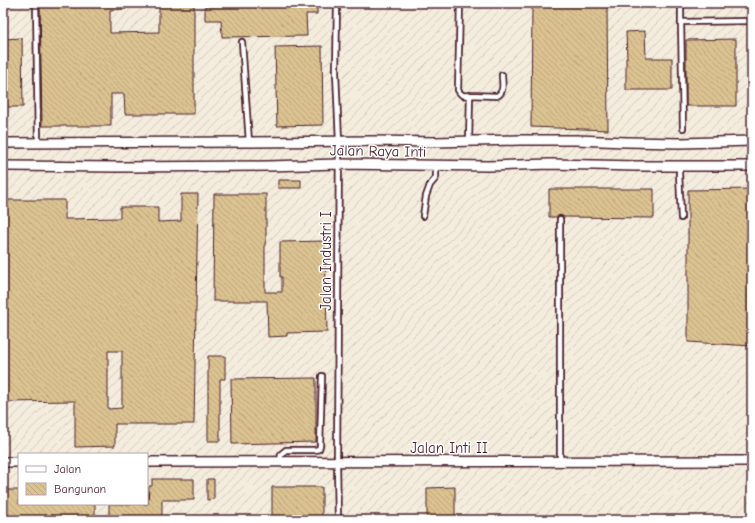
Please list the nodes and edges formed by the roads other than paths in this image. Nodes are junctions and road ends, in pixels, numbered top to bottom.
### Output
1 (36, 3) edge
2 (337, 3) edge
3 (460, 3) edge
4 (681, 3) edge
5 (752, 21) edge
6 (681, 22) junction
7 (242, 42) dead end
8 (502, 75) dead end
9 (470, 95) junction
10 (683, 128) dead end
11 (752, 140) edge
12 (339, 141) junction
13 (249, 142) junction
14 (469, 142) junction
15 (3, 143) edge
16 (38, 143) junction
17 (338, 164) junction
18 (3, 166) edge
19 (436, 166) junction
20 (680, 166) junction
21 (752, 166) edge
22 (423, 216) dead end
23 (681, 218) dead end
24 (560, 219) dead end
25 (322, 376) dead end
26 (752, 461) edge
27 (3, 462) edge
28 (18, 462) edge
29 (148, 462) edge
30 (337, 462) junction
31 (560, 462) junction
32 (280, 463) junction
33 (338, 520) edge

1 - 16 lane
2 - 12 lane, Jalan Industri I
3 - 9 lane
4 - 6 lane
5 - 6 lane
6 - 10 lane
7 - 13 lane
8 - 9 lane
9 - 14 lane
11 - 14 street, Jalan Raya Inti
12 - 13 street, Jalan Raya Inti
12 - 14 street, Jalan Raya Inti
12 - 17 lane, Jalan Industri I
13 - 16 street, Jalan Raya Inti
15 - 16 street, Jalan Raya Inti
17 - 18 street, Jalan Raya Inti
17 - 19 street, Jalan Raya Inti
17 - 30 lane, Jalan Industri I
19 - 20 street, Jalan Raya Inti
19 - 22 lane
20 - 21 street, Jalan Raya Inti
20 - 23 lane
24 - 31 lane
25 - 32 lane
26 - 31 street, Jalan Inti II
27 - 28 street
29 - 32 street, Jalan Inti II
30 - 31 street, Jalan Inti II
30 - 32 street, Jalan Inti II
30 - 33 lane, Jalan Industri I

